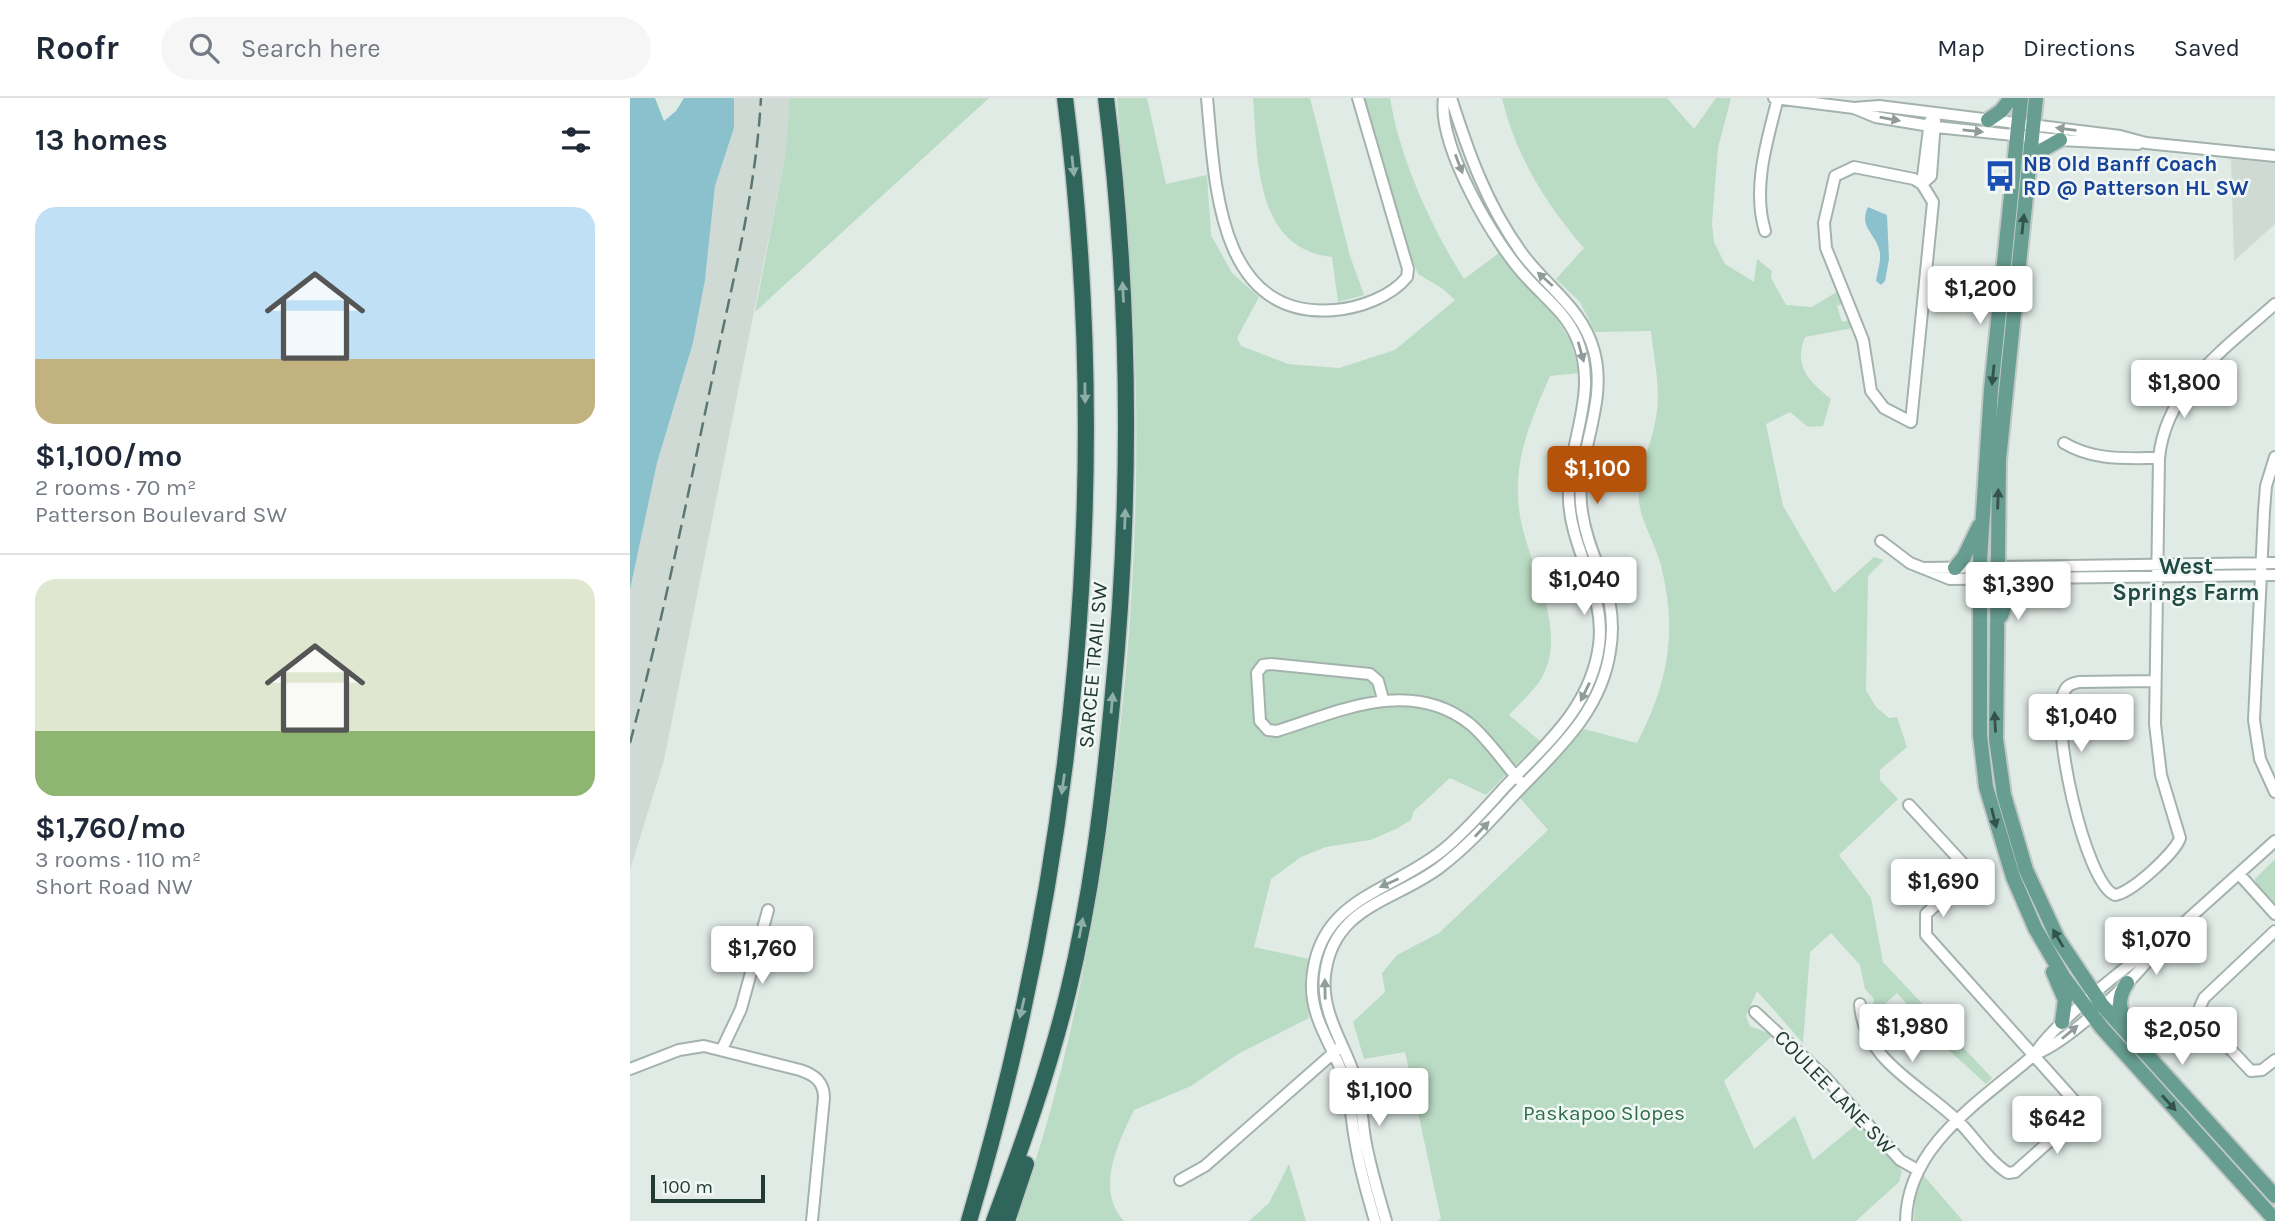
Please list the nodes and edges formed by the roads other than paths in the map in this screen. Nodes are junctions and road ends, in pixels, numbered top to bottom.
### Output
1 (1065, 98) edge
2 (1105, 98) edge
3 (1207, 98) edge
4 (1358, 98) edge
5 (1444, 98) edge
6 (1451, 98) edge
7 (1776, 98) edge
8 (2011, 98) edge
9 (2021, 98) edge
10 (2036, 98) edge
11 (1854, 108) junction
12 (1933, 113) junction
13 (1988, 120) junction
14 (1932, 127) junction
15 (2025, 130) junction
16 (2060, 140) junction
17 (2146, 143) junction
18 (2275, 156) edge
19 (2029, 170) junction
20 (1922, 184) junction
21 (1765, 231) dead end
22 (2275, 304) edge
23 (2064, 443) dead end
24 (2275, 457) edge
25 (2159, 458) junction
26 (1583, 519) junction
27 (1983, 519) junction
28 (1571, 522) junction
29 (1881, 541) dead end
30 (2275, 563) edge
31 (2262, 564) junction
32 (1922, 568) junction
33 (1955, 568) junction
34 (2157, 571) junction
35 (1997, 573) junction
36 (1980, 574) junction
37 (2275, 575) edge
38 (2261, 576) junction
39 (2023, 579) junction
40 (1995, 652) junction
41 (1596, 662) junction
42 (1608, 664) junction
43 (2155, 681) junction
44 (1382, 699) junction
45 (1515, 776) junction
46 (1523, 785) junction
47 (2275, 793) edge
48 (1909, 805) dead end
49 (2275, 841) edge
50 (1428, 869) junction
51 (2239, 874) junction
52 (768, 910) dead end
53 (2275, 914) edge
54 (2035, 928) junction
55 (2275, 932) edge
56 (2156, 948) junction
57 (2127, 983) junction
58 (1068, 995) junction
59 (1860, 1004) dead end
60 (2093, 1005) junction
61 (1755, 1012) dead end
62 (2062, 1022) junction
63 (722, 1049) junction
64 (1338, 1049) junction
65 (2035, 1054) junction
66 (2152, 1060) junction
67 (2275, 1060) edge
68 (630, 1069) edge
69 (1959, 1121) junction
70 (1916, 1169) junction
71 (983, 1174) junction
72 (1180, 1180) dead end
73 (2275, 1196) edge
74 (2275, 1220) edge
75 (812, 1221) edge
76 (961, 1221) edge
77 (969, 1221) edge
78 (994, 1221) edge
79 (1007, 1221) edge
80 (1375, 1221) edge
81 (1386, 1221) edge
82 (1906, 1221) edge

1 -> 71 highway, SARCEE TRAIL SW
58 -> 2 highway, SARCEE TRAIL SW
3 - 4 street
5 -> 28 street
26 -> 6 street
7 - 11 street
7 - 21 street
8 - 13 main road
9 - 15 main road
10 - 15 main road
11 - 12 street
11 -> 14 street
12 - 13 street
12 - 14 street
13 - 15 street
14 -> 15 street
14 - 20 street
15 - 16 street
17 -> 15 street
15 - 19 main road
15 -> 27 main road
16 - 17 street
16 - 19 main road
17 - 18 street
35 -> 19 main road
20 - 20 street
22 - 25 street
23 - 25 street
24 - 31 street
25 - 34 street
26 - 28 street
26 - 42 street
27 - 33 main road
27 - 36 main road
28 - 41 street
29 - 32 street
30 - 31 street
31 - 34 street
31 - 38 street
32 - 33 street
32 - 36 street
33 - 36 street
34 - 35 street
34 - 38 street
34 - 39 street
34 - 43 street
35 - 36 street
35 - 39 street
35 - 40 main road
36 -> 54 main road
37 - 38 street
38 - 47 street
39 - 40 main road
60 -> 40 main road
41 - 42 street
41 -> 45 street
42 - 46 street
43 - 43 street
44 - 44 street
44 - 45 street
45 - 46 street
45 - 50 street
50 -> 46 street
48 - 65 street
49 - 51 street
50 - 64 street
51 - 53 street
51 - 56 street
52 - 63 street
54 - 60 main road
54 - 62 main road
55 - 67 street
56 - 57 street
56 - 60 street
57 - 60 street
57 - 66 main road
58 - 78 highway, SARCEE TRAIL SW
58 - 79 highway
59 - 69 street
60 - 62 street
65 -> 60 street
60 - 66 main road
60 -> 74 main road
61 - 70 street, COULEE LANE SW
62 - 65 street
63 - 68 street
63 - 75 street
64 - 72 street
64 - 80 street
64 - 81 street
65 - 69 street
65 - 69 street
66 - 73 main road
69 - 70 street
70 - 82 street
71 - 76 highway
71 - 77 highway, SARCEE TRAIL SW

